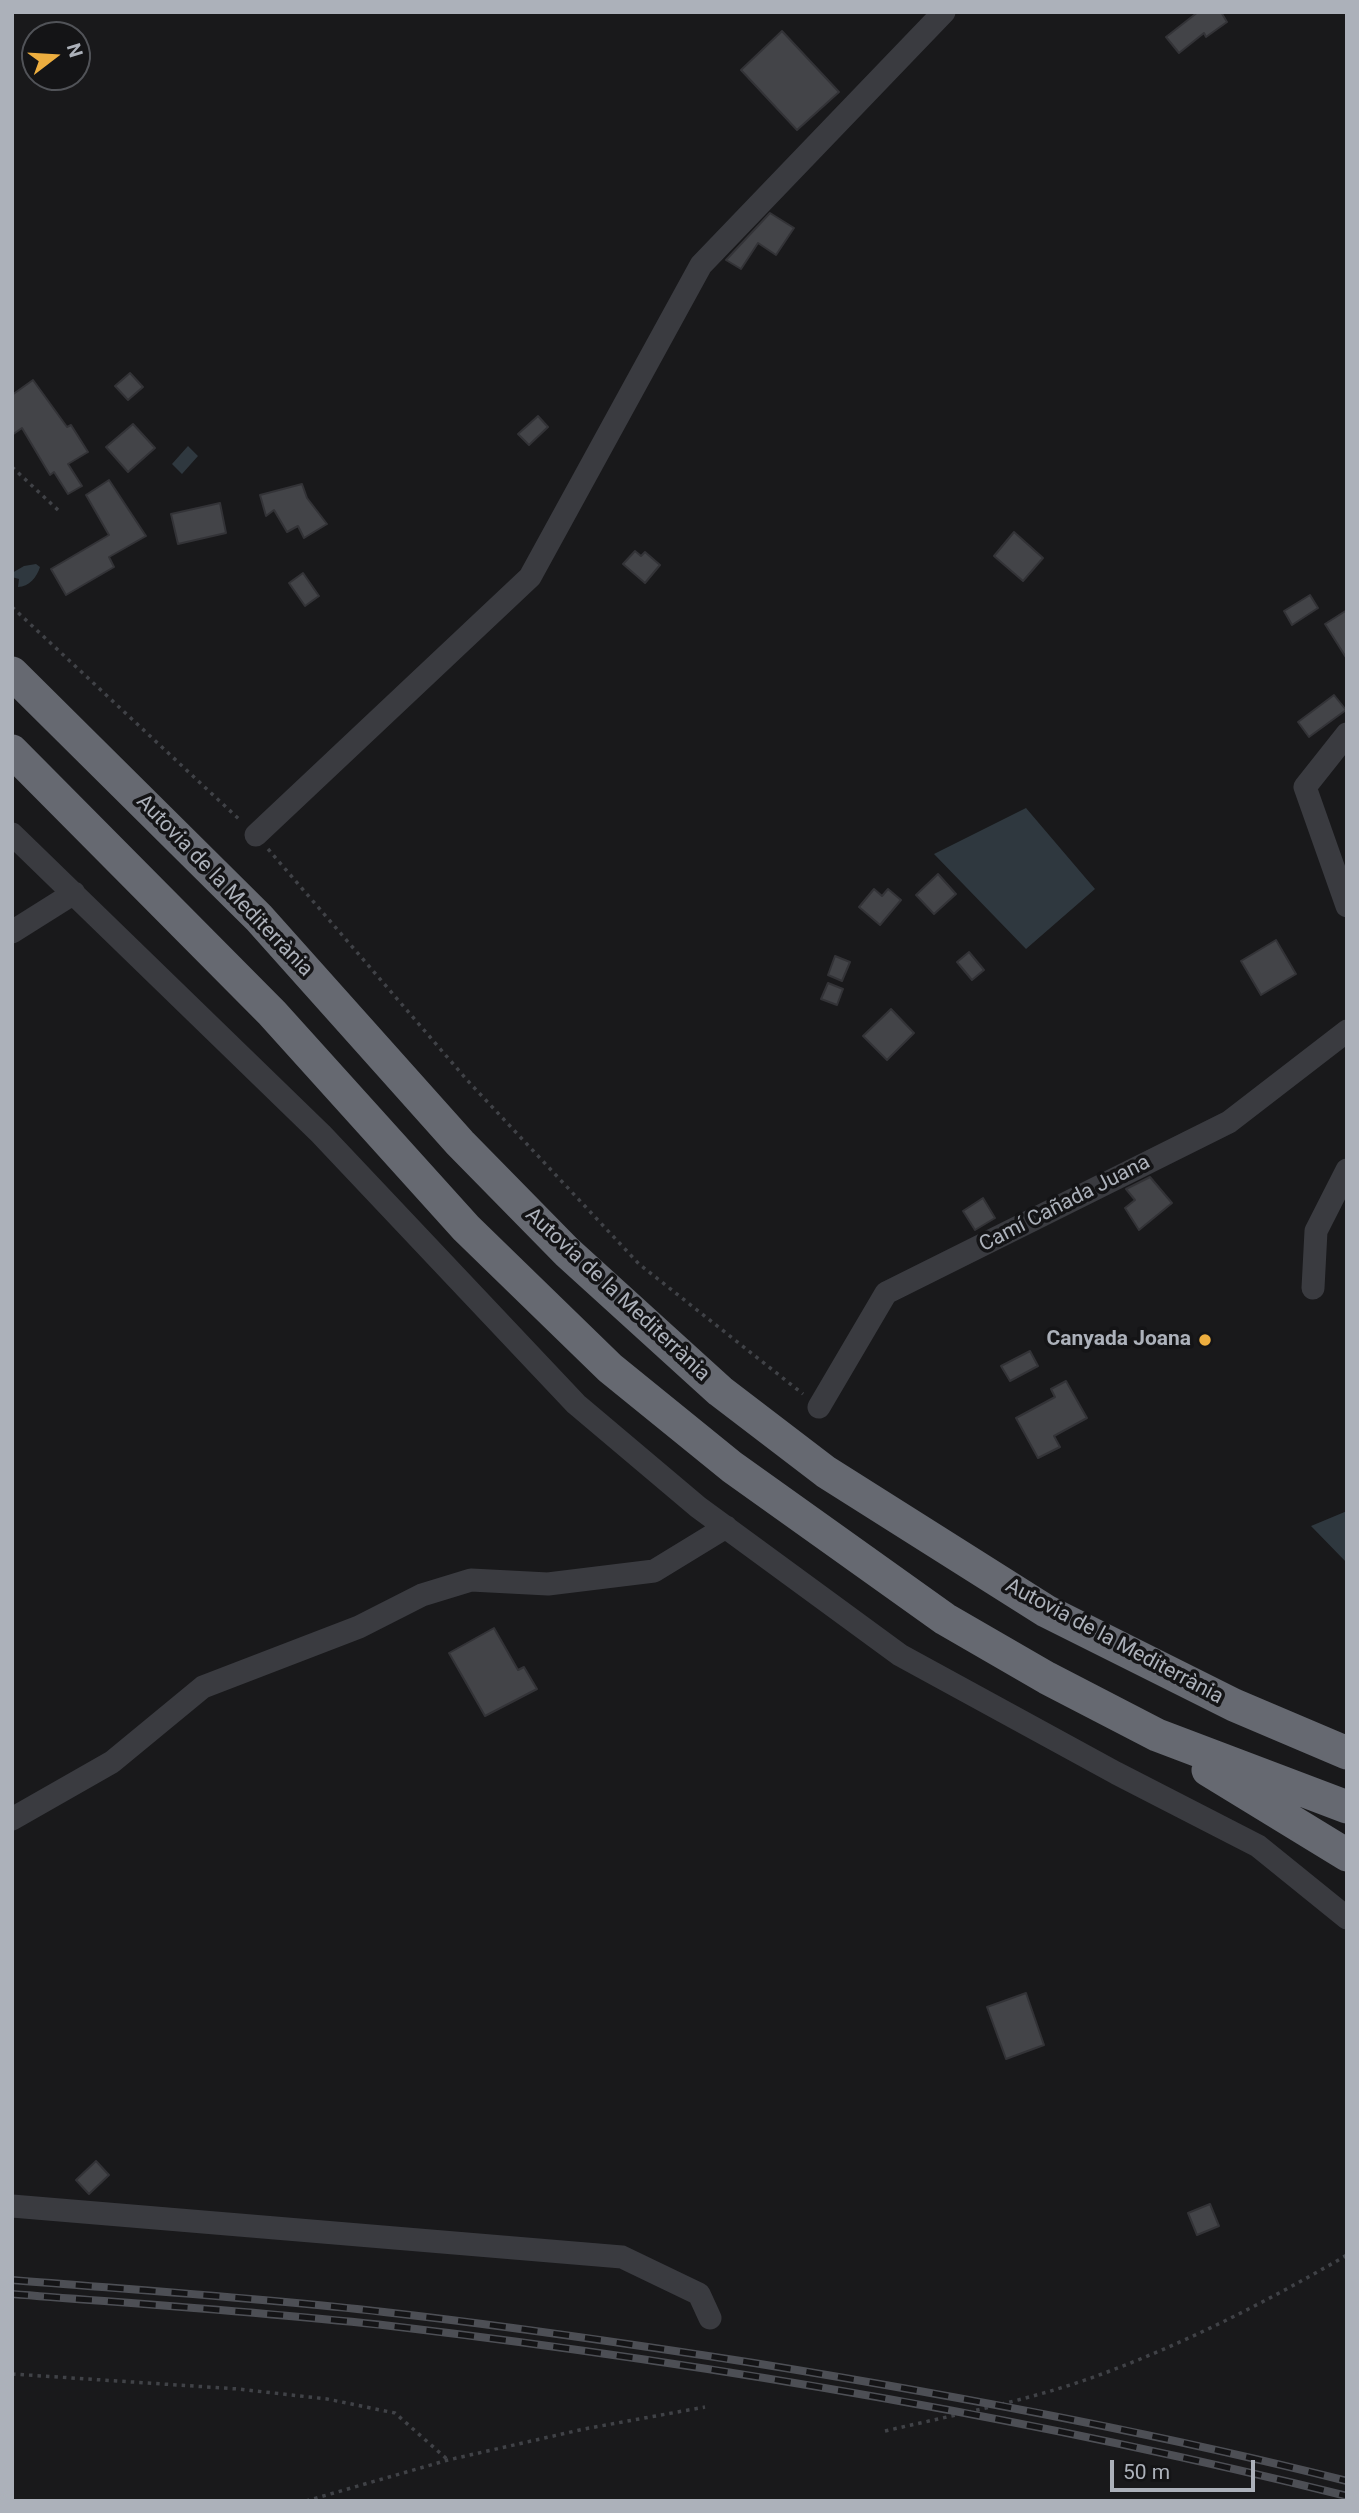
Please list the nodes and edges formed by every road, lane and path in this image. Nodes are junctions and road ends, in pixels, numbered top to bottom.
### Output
1 (944, 12) edge
2 (12, 467) edge
3 (58, 510) dead end
4 (12, 607) edge
5 (12, 673) edge
6 (1347, 734) edge
7 (12, 751) edge
8 (12, 834) edge
9 (256, 835) junction
10 (74, 893) junction
11 (1347, 906) edge
12 (12, 932) edge
13 (1347, 1031) edge
14 (1347, 1170) edge
15 (1313, 1289) dead end
16 (819, 1407) joint
17 (726, 1527) junction
18 (1157, 1735) junction
19 (1347, 1753) edge
20 (1347, 1807) edge
21 (12, 1819) edge
22 (1347, 1855) edge
23 (1347, 1917) edge
24 (12, 2206) edge
25 (1347, 2255) edge
26 (710, 2318) dead end
27 (12, 2374) edge
28 (705, 2407) dead end
29 (885, 2431) dead end
30 (448, 2460) junction
31 (306, 2501) edge

1 - 9 street
2 - 3 path
4 - 9 path
5 - 19 highway, Autovia de la Mediterrània
6 - 11 street
7 - 18 highway
8 - 10 street
9 - 16 path
10 - 12 street
10 - 17 street
13 - 16 street, Camí Cañada Juana
14 - 15 street
17 - 21 street
17 - 23 street
18 - 20 highway
18 - 22 highway
24 - 26 street
25 - 29 path
27 - 30 path
28 - 30 path
30 - 31 path

